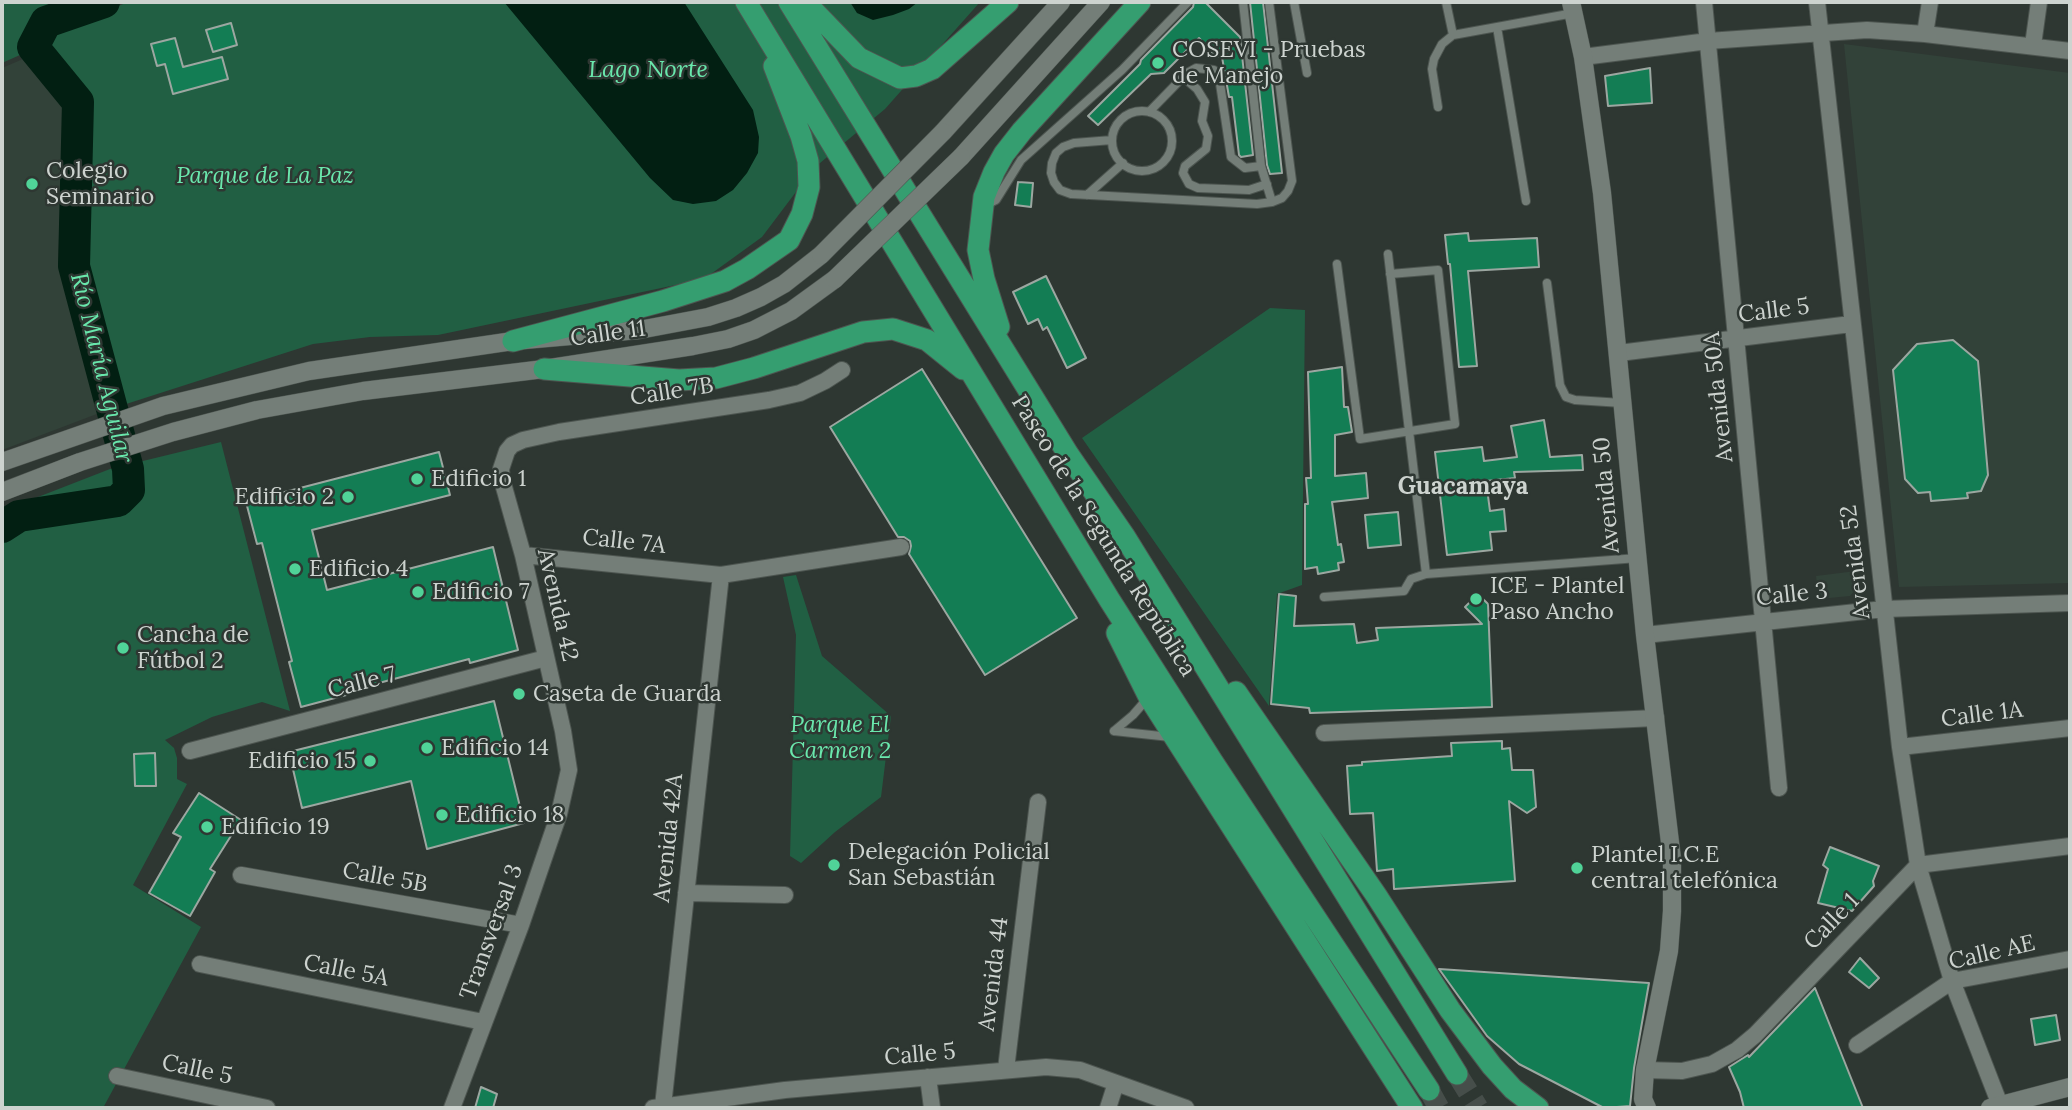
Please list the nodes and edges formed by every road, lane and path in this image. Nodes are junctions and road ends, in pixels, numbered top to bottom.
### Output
1 (789, 2) edge
2 (805, 2) edge
3 (1009, 2) edge
4 (1061, 2) edge
5 (1101, 2) edge
6 (1140, 2) edge
7 (1188, 2) edge
8 (1243, 2) edge
9 (1269, 2) edge
10 (1294, 2) edge
11 (1446, 2) edge
12 (1704, 2) edge
13 (1817, 2) edge
14 (1930, 2) edge
15 (2039, 2) edge
16 (748, 6) edge
17 (1573, 7) edge
18 (1497, 27) junction
19 (1820, 33) junction
20 (1925, 34) junction
21 (1453, 35) junction
22 (1707, 41) junction
23 (2033, 46) junction
24 (2070, 51) edge
25 (1583, 57) junction
26 (1307, 73) dead end
27 (1183, 77) junction
28 (1438, 107) dead end
29 (1149, 112) junction
30 (1112, 140) junction
31 (1122, 163) junction
32 (1261, 166) junction
33 (1267, 184) junction
34 (1087, 195) junction
35 (1526, 201) dead end
36 (1272, 202) junction
37 (983, 206) junction
38 (1388, 254) dead end
39 (1338, 264) dead end
40 (1390, 274) junction
41 (1547, 283) dead end
42 (1852, 324) junction
43 (1736, 338) junction
44 (513, 341) junction
45 (1619, 353) junction
46 (1008, 356) junction
47 (544, 369) junction
48 (842, 370) dead end
49 (974, 377) junction
50 (1623, 403) junction
51 (1409, 432) junction
52 (507, 451) joint
53 (2, 462) edge
54 (2, 492) edge
55 (1059, 518) junction
56 (1125, 537) junction
57 (901, 547) dead end
58 (523, 555) junction
59 (1638, 558) junction
60 (1426, 574) junction
61 (721, 575) junction
62 (1324, 597) dead end
63 (2070, 603) edge
64 (1884, 609) junction
65 (1763, 621) junction
66 (1645, 635) junction
67 (546, 659) junction
68 (1149, 697) junction
69 (1656, 718) junction
70 (2070, 728) edge
71 (1324, 733) dead end
72 (1175, 737) junction
73 (1900, 747) junction
74 (190, 751) dead end
75 (569, 770) joint
76 (1779, 788) dead end
77 (1038, 802) dead end
78 (2070, 846) edge
79 (1918, 864) junction
80 (241, 875) dead end
81 (686, 893) junction
82 (785, 895) dead end
83 (521, 925) junction
84 (2070, 959) edge
85 (201, 964) dead end
86 (1952, 981) junction
87 (483, 1022) junction
88 (1857, 1045) dead end
89 (1006, 1069) junction
90 (1644, 1070) junction
91 (1457, 1073) tunnel mouth
92 (117, 1076) dead end
93 (928, 1077) junction
94 (1116, 1083) junction
95 (2070, 1087) edge
96 (1429, 1090) tunnel mouth
97 (658, 1107) edge
98 (1410, 1107) tunnel mouth
99 (1995, 1107) edge
100 (267, 1108) edge
101 (452, 1108) edge
102 (932, 1108) edge
103 (1108, 1108) edge
104 (1186, 1108) edge
105 (1538, 1108) edge
106 (1647, 1108) edge

1 - 46 highway, Paseo de la Segunda República
2 - 3 highway
4 - 44 main road, Calle 11, bridge
5 - 47 main road, Calle 11, bridge
6 - 37 highway
7 - 37 lane
8 - 32 lane
9 - 36 lane
10 - 26 lane
11 - 21 lane
12 - 22 street, Avenida 50A
13 - 19 street, Avenida 52
14 - 20 street
15 - 23 street
16 - 44 highway
16 - 49 highway, Paseo de la Segunda República
17 - 18 lane
17 - 25 main road, Avenida 50
18 - 21 lane
18 - 35 lane
19 - 20 street
19 - 22 street
19 - 42 street, Avenida 52
20 - 23 street
21 - 28 lane
22 - 25 street
22 - 43 street, Avenida 50A
23 - 24 street
25 - 45 main road, Avenida 50
27 - 29 lane
27 - 32 lane
27 - 33 lane
29 - 30 lane
29 - 31 lane
30 - 31 lane
30 - 34 lane
31 - 34 lane
32 - 33 lane
33 - 36 lane
34 - 36 lane
37 - 46 highway
38 - 40 lane
39 - 51 lane
40 - 51 lane
40 - 51 lane
41 - 50 lane
42 - 43 street, Calle 5
42 - 64 street, Avenida 52
43 - 45 street, Calle 5
43 - 65 street, Avenida 50A
44 - 53 main road, Calle 11
45 - 50 main road, Avenida 50
46 - 56 highway, Paseo de la Segunda República
47 - 49 highway
47 - 54 main road, Calle 11
48 - 52 street, Calle 7B
49 - 55 highway, Paseo de la Segunda República
50 - 59 main road, Avenida 50
51 - 60 lane
52 - 58 street, Avenida 42
55 - 68 highway
55 - 96 highway, Paseo de la Segunda República
56 - 91 highway, Paseo de la Segunda República
56 - 105 highway
57 - 61 street, Calle 7A
58 - 61 street, Calle 7A
58 - 67 street, Avenida 42
59 - 60 lane
59 - 66 main road, Avenida 50
60 - 62 lane
61 - 81 street, Avenida 42A
63 - 64 street, Calle 3
64 - 65 street, Calle 3
64 - 73 street, Avenida 52
65 - 66 street, Calle 3
65 - 76 street, Avenida 50A
66 - 69 main road, Avenida 50
67 - 74 street, Calle 7
67 - 75 street, Avenida 42
68 - 72 highway
68 - 72 lane
69 - 71 street
69 - 90 main road, Avenida 50
70 - 73 street, Calle 1A
72 - 98 highway
73 - 79 street, Avenida 52
75 - 83 street, Transversal 3
77 - 89 street, Avenida 44
78 - 79 street
79 - 86 street, Avenida 52
79 - 90 street, Calle 1
80 - 83 street, Calle 5B
81 - 82 street
81 - 97 street, Avenida 42A
83 - 87 street, Transversal 3
84 - 86 street, Calle AE
85 - 87 street, Calle 5A
86 - 88 street, Calle AE
86 - 99 street, Avenida 52
87 - 101 street, Transversal 3
89 - 93 street, Calle 5
89 - 94 street, Calle 5
90 - 106 main road, Avenida 50
92 - 100 street, Calle 5
93 - 97 street, Calle 5
93 - 102 street
94 - 103 street
94 - 104 street, Calle 5
95 - 99 main road

